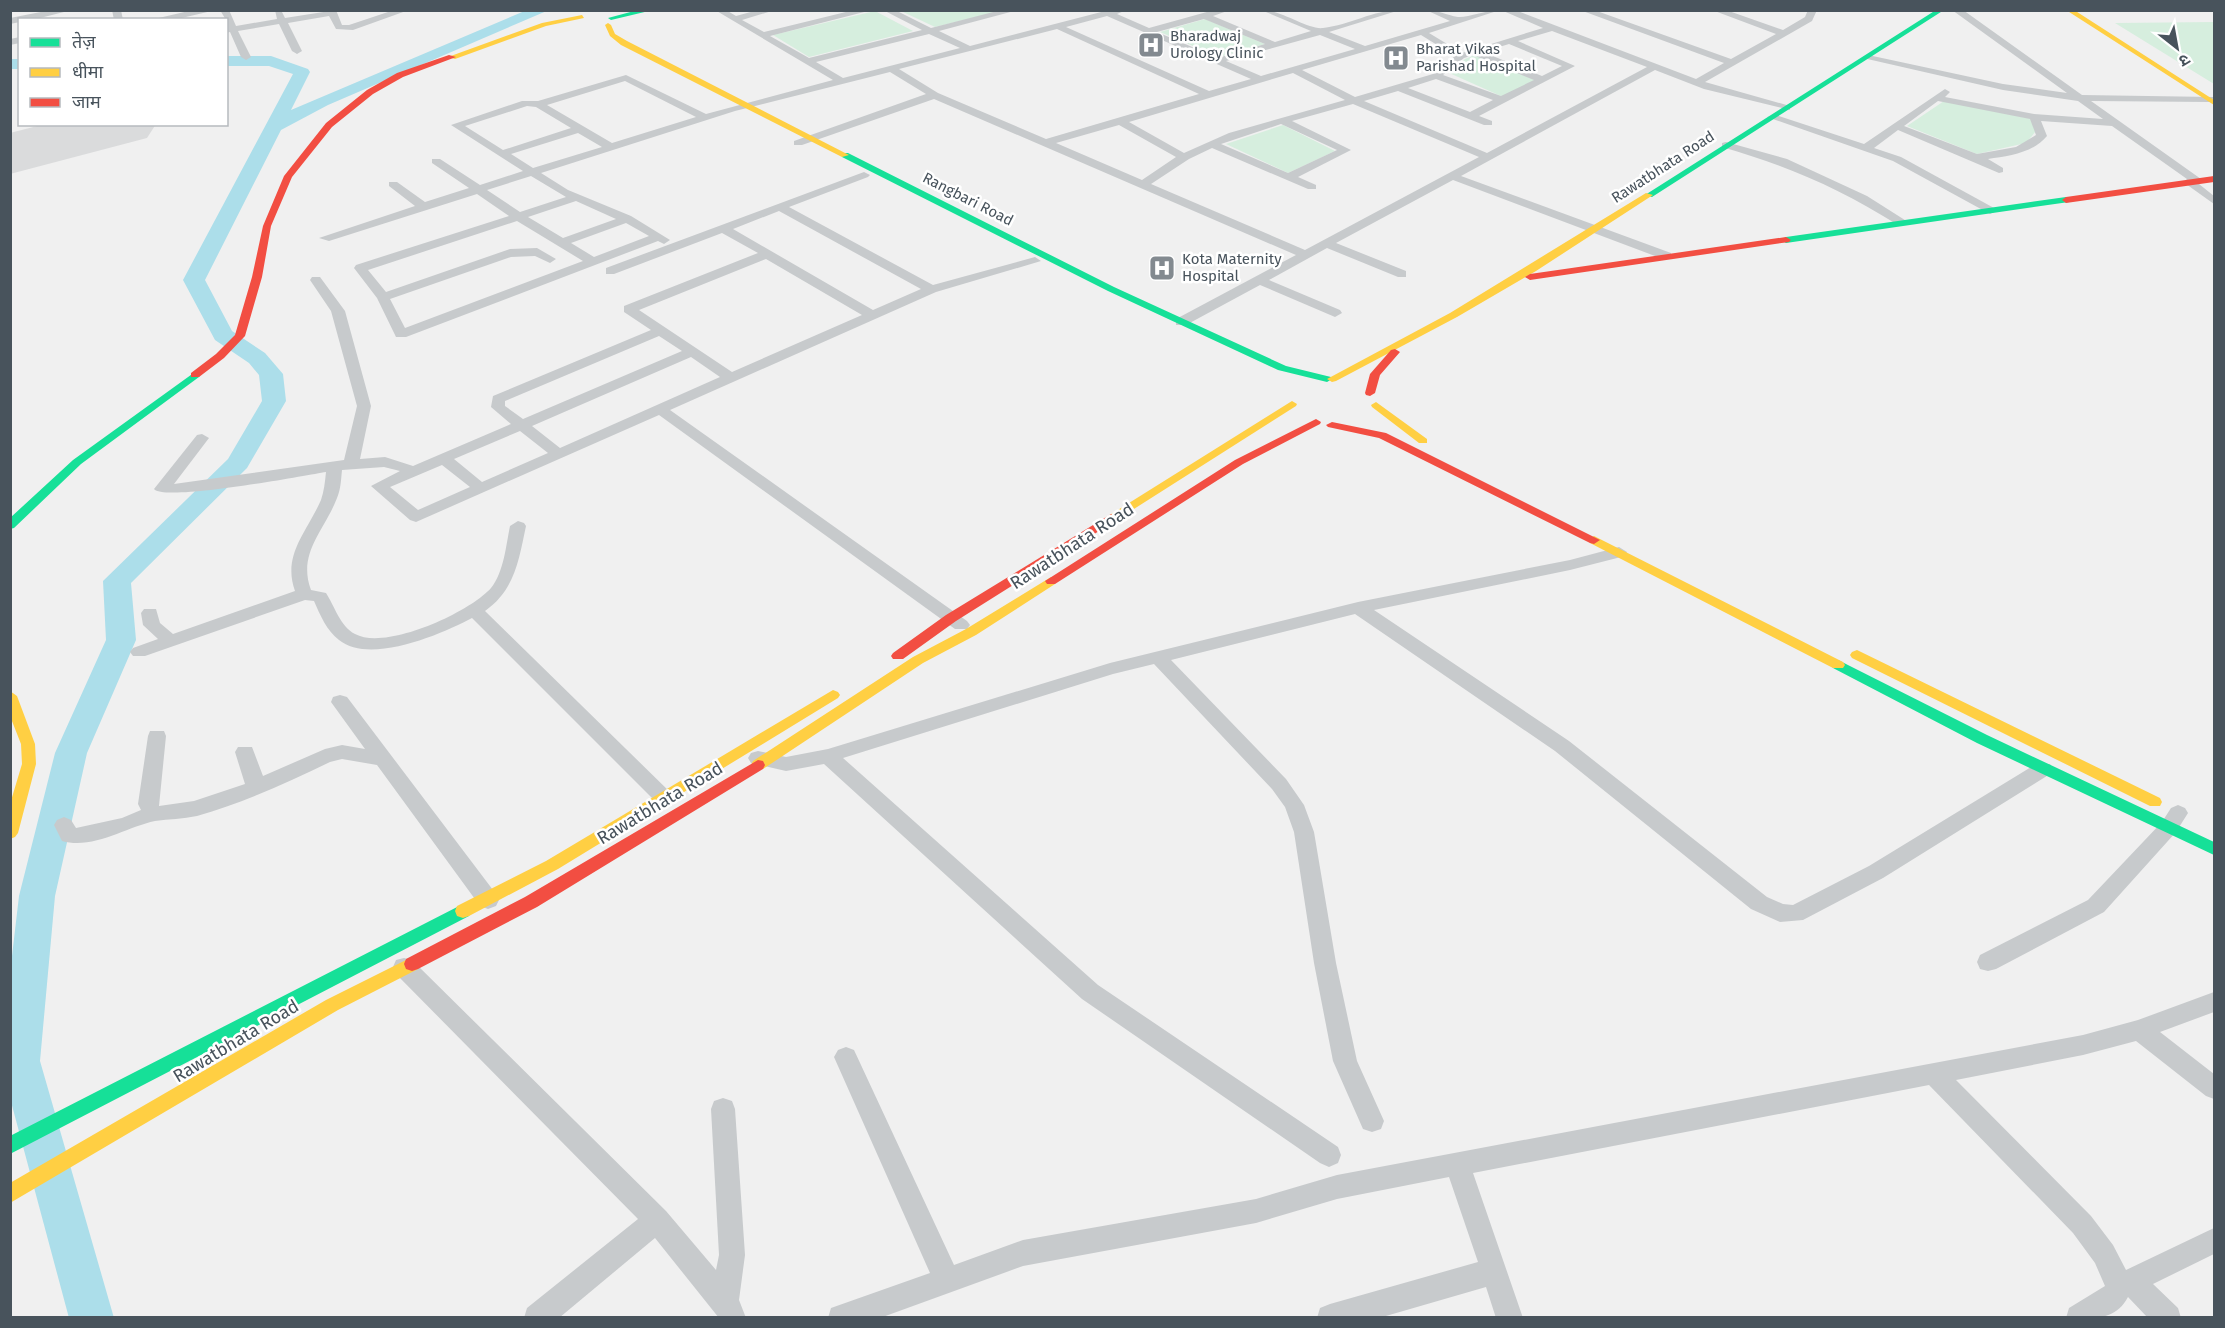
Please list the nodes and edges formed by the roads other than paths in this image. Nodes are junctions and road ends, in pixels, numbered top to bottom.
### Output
1 (68, 10) edge
2 (212, 10) edge
3 (277, 10) edge
4 (650, 10) edge
5 (719, 10) edge
6 (771, 10) edge
7 (868, 10) edge
8 (887, 10) edge
9 (1014, 10) edge
10 (1068, 10) edge
11 (1122, 10) edge
12 (1227, 10) edge
13 (1265, 10) edge
14 (1396, 10) edge
15 (1430, 10) edge
16 (1496, 10) edge
17 (1505, 10) edge
18 (1584, 10) edge
19 (1716, 10) edge
20 (1813, 10) edge
21 (1941, 10) edge
22 (1956, 10) edge
23 (2069, 10) edge
24 (402, 11) edge
25 (331, 12) edge
26 (42, 13) edge
27 (602, 14) edge
28 (1109, 14) junction
29 (1350, 14) dead end
30 (58, 16) edge
31 (171, 16) edge
32 (1205, 16) junction
33 (22, 18) edge
34 (734, 19) junction
35 (1089, 19) junction
36 (1366, 19) junction
37 (282, 21) junction
38 (1460, 21) junction
39 (1059, 27) junction
40 (1552, 28) junction
41 (230, 29) edge
42 (930, 31) junction
43 (1149, 32) junction
44 (1422, 32) junction
45 (1322, 33) junction
46 (1784, 33) junction
47 (762, 35) junction
48 (1509, 41) junction
49 (1275, 45) junction
50 (1365, 49) junction
51 (971, 50) junction
52 (297, 51) dead end
53 (1473, 52) junction
54 (1461, 56) junction
55 (246, 57) dead end
56 (1868, 58) junction
57 (807, 61) junction
58 (1217, 61) junction
59 (1731, 62) junction
60 (1654, 67) junction
61 (892, 69) junction
62 (1294, 70) junction
63 (1436, 76) junction
64 (1963, 78) junction
65 (1261, 80) junction
66 (1543, 80) junction
67 (842, 81) junction
68 (1696, 83) junction
69 (1398, 87) junction
70 (934, 94) junction
71 (1209, 95) junction
72 (1937, 98) junction
73 (2077, 98) junction
74 (1355, 100) junction
75 (1502, 100) junction
76 (2212, 101) edge
77 (538, 104) junction
78 (748, 104) junction
79 (1786, 108) junction
80 (731, 109) junction
81 (1470, 116) junction
82 (705, 117) junction
83 (1772, 117) junction
84 (2034, 117) junction
85 (1120, 121) junction
86 (1283, 121) junction
87 (1488, 123) dead end
88 (2113, 123) junction
89 (1896, 126) junction
90 (579, 129) junction
91 (805, 141) junction
92 (1045, 143) junction
93 (1212, 144) junction
94 (1726, 145) junction
95 (610, 147) junction
96 (1866, 148) junction
97 (504, 153) junction
98 (1183, 157) junction
99 (1488, 157) junction
100 (1976, 158) junction
101 (436, 161) dead end
102 (1999, 170) dead end
103 (532, 172) junction
104 (864, 175) junction
105 (1452, 176) junction
106 (1288, 177) junction
107 (2214, 179) edge
108 (2194, 182) junction
109 (393, 184) dead end
110 (1143, 185) junction
111 (1312, 187) dead end
112 (479, 189) junction
113 (575, 198) junction
114 (2214, 201) edge
115 (423, 206) junction
116 (780, 207) junction
117 (1990, 210) junction
118 (519, 217) junction
119 (627, 219) junction
120 (1902, 222) junction
121 (723, 228) junction
122 (1599, 229) junction
123 (657, 237) junction
124 (325, 238) dead end
125 (563, 242) junction
126 (1325, 243) junction
127 (676, 246) junction
128 (767, 254) junction
129 (1304, 254) junction
130 (1667, 256) junction
131 (550, 259) dead end
132 (592, 261) junction
133 (1035, 261) junction
134 (610, 271) dead end
135 (1402, 274) dead end
136 (1257, 279) junction
137 (316, 280) dead end
138 (1515, 280) junction
139 (932, 289) junction
140 (383, 297) junction
141 (1335, 313) dead end
142 (872, 315) junction
143 (1181, 322) junction
144 (661, 330) junction
145 (1400, 347) junction
146 (693, 351) junction
147 (1264, 375) dead end
148 (731, 378) junction
149 (1329, 379) junction
150 (1289, 399) junction
151 (1373, 399) junction
152 (660, 409) junction
153 (1316, 422) junction
154 (521, 425) junction
155 (1332, 425) junction
156 (1365, 429) junction
157 (1285, 436) junction
158 (202, 438) dead end
159 (1410, 441) junction
160 (559, 454) junction
161 (444, 459) junction
162 (343, 465) junction
163 (414, 471) junction
164 (481, 489) junction
165 (10, 525) edge
166 (518, 526) dead end
167 (1589, 530) junction
168 (1619, 552) junction
169 (1688, 572) dead end
170 (1709, 582) dead end
171 (1698, 593) junction
172 (304, 594) junction
173 (1358, 608) junction
174 (474, 610) junction
175 (150, 613) dead end
176 (951, 618) junction
177 (971, 632) junction
178 (171, 641) junction
179 (1840, 647) dead end
180 (139, 652) dead end
181 (1158, 657) junction
182 (888, 661) dead end
183 (850, 685) dead end
184 (10, 696) edge
185 (339, 702) dead end
186 (157, 736) dead end
187 (743, 751) junction
188 (245, 752) dead end
189 (828, 756) junction
190 (382, 759) junction
191 (764, 761) junction
192 (2043, 769) junction
193 (256, 786) junction
194 (665, 799) junction
195 (152, 814) junction
196 (2178, 819) junction
197 (64, 825) dead end
198 (10, 833) edge
199 (2214, 849) edge
200 (488, 900) junction
201 (1988, 962) dead end
202 (405, 967) junction
203 (2214, 1002) edge
204 (2139, 1030) junction
205 (846, 1057) dead end
206 (1934, 1074) junction
207 (2214, 1088) edge
208 (723, 1109) dead end
209 (1372, 1121) dead end
210 (10, 1146) edge
211 (1329, 1155) dead end
212 (1457, 1164) junction
213 (10, 1194) edge
214 (657, 1220) junction
215 (2214, 1241) edge
216 (1494, 1271) junction
217 (947, 1280) junction
218 (2125, 1284) junction
219 (729, 1309) edge
220 (537, 1317) edge
221 (841, 1317) edge
222 (1330, 1317) edge
223 (1510, 1317) edge
224 (2079, 1317) edge
225 (2168, 1317) edge

1 - 30 street
2 - 31 street
3 - 37 street
4 - 27 street
5 - 34 street
6 - 34 street
7 - 47 street
8 - 42 street
9 - 42 street
10 - 35 street
11 - 28 street
12 - 32 street
13 - 45 street
14 - 36 street
15 - 38 street
16 - 38 street
17 - 40 street
18 - 59 street
19 - 46 street
20 - 46 street
21 - 56 street, Rawatbhata Road
22 - 73 street
23 - 76 street
24 - 25 street
25 - 37 street
26 - 30 street
26 - 33 street
27 - 78 street, Rangbari Road
27 - 80 street, Rangbari Road
27 - 165 street
28 - 35 street
28 - 43 street
29 - 36 street
32 - 43 street
32 - 49 street
34 - 47 street
35 - 39 street
36 - 45 street
37 - 41 street
37 - 52 street
38 - 44 street
39 - 51 street
39 - 71 street
40 - 48 street
40 - 60 street
41 - 55 street
42 - 51 street
42 - 57 street
43 - 58 street
44 - 50 street
44 - 54 street
45 - 49 street
45 - 50 street
46 - 59 street
47 - 57 street
48 - 53 street
48 - 66 street
49 - 58 street
50 - 62 street
51 - 61 street
53 - 54 street
53 - 66 street
54 - 63 street
56 - 64 street
56 - 79 street, Rawatbhata Road
57 - 67 street
58 - 65 street
59 - 68 street
60 - 68 street
60 - 99 street
61 - 67 street
61 - 70 street
62 - 65 street
62 - 74 street
63 - 69 street
63 - 75 street
64 - 72 street
64 - 73 street
65 - 71 street
66 - 75 street
67 - 78 street
68 - 79 street
69 - 74 street
69 - 81 street
70 - 91 street
70 - 92 street
71 - 85 street
72 - 84 street
72 - 89 street
73 - 76 street
73 - 88 street
74 - 86 street
74 - 99 street
75 - 81 street
77 - 82 street
77 - 90 street
77 - 97 street
78 - 80 street
78 - 91 street, Rangbari Road
79 - 83 street, Rawatbhata Road
80 - 82 street
80 - 91 street, Rangbari Road
81 - 87 street
82 - 95 street
83 - 94 street, Rawatbhata Road
83 - 96 street
84 - 88 street
84 - 100 street
85 - 92 street
85 - 98 street
86 - 93 street
86 - 106 street
88 - 108 street
89 - 96 street
89 - 100 street
90 - 95 street
90 - 97 street
91 - 104 street, Rangbari Road
91 - 143 street, Rangbari Road
92 - 110 street
93 - 98 street
93 - 106 street
94 - 120 street
94 - 122 street, Rawatbhata Road
95 - 103 street
96 - 117 street
97 - 103 street
98 - 110 street
99 - 105 street
100 - 102 street
101 - 112 street
103 - 112 street
103 - 113 street
104 - 116 street
104 - 133 street, Rangbari Road
105 - 122 street
105 - 126 street
106 - 111 street
107 - 108 street
108 - 114 street
108 - 117 street
109 - 115 street
110 - 129 street
112 - 115 street
112 - 118 street
113 - 118 street
113 - 119 street
115 - 124 street
116 - 121 street
116 - 139 street
117 - 120 street
118 - 125 street
118 - 140 street
119 - 123 street
119 - 125 street
120 - 130 street
121 - 127 street
121 - 128 street
122 - 130 street
122 - 138 street, Rawatbhata Road
123 - 127 street
123 - 132 street
125 - 132 street
126 - 129 street
126 - 135 street
127 - 134 street
128 - 142 street
128 - 144 street
129 - 136 street
130 - 138 street
131 - 140 street
132 - 140 street
133 - 139 street
133 - 147 street, Rangbari Road
136 - 141 street
136 - 143 street
137 - 162 street
138 - 145 street, Rawatbhata Road
139 - 142 street
142 - 148 street
143 - 149 street, Rangbari Road
144 - 146 street
144 - 154 street
145 - 149 street, Rawatbhata Road
145 - 151 street, Rawatbhata Road
146 - 148 street
146 - 154 street
148 - 152 street
149 - 150 street, Rawatbhata Road
149 - 151 street, Rangbari Road
150 - 153 street
150 - 176 street, Rawatbhata Road
151 - 155 street
151 - 159 street, Rangbari Road
152 - 160 street
152 - 176 street
153 - 155 street
153 - 157 street, Rawatbhata Road
154 - 160 street
154 - 161 street
155 - 156 street
156 - 157 street
156 - 159 street
157 - 177 street, Rawatbhata Road
158 - 162 street
159 - 167 street
160 - 164 street
161 - 163 street
161 - 164 street
162 - 163 street
162 - 172 street
163 - 164 street
166 - 174 street
167 - 168 street
167 - 169 street
168 - 171 street
168 - 173 street
170 - 171 street
171 - 192 street
172 - 174 street
172 - 178 street
173 - 181 street
173 - 192 street
174 - 194 street
175 - 178 street
176 - 177 street
176 - 182 street, Rawatbhata Road
177 - 191 street, Rawatbhata Road
178 - 180 street
179 - 196 street
181 - 189 street
181 - 209 street
183 - 187 street, Rawatbhata Road
184 - 198 street
185 - 190 street
186 - 195 street
187 - 191 street
187 - 194 street, Rawatbhata Road
188 - 193 street
189 - 191 street
189 - 211 street
190 - 193 street
190 - 200 street
191 - 202 street, Rawatbhata Road
192 - 196 street
193 - 195 street
194 - 200 street, Rawatbhata Road
195 - 197 street
196 - 199 street
196 - 201 street
200 - 210 street, Rawatbhata Road
202 - 213 street, Rawatbhata Road
202 - 214 street
203 - 204 street
204 - 206 street
204 - 207 street
205 - 217 street
206 - 212 street
206 - 218 street
208 - 219 street
212 - 216 street
212 - 217 street
214 - 219 street
214 - 220 street
215 - 218 street
216 - 222 street
216 - 223 street
217 - 221 street
218 - 224 street
218 - 225 street

